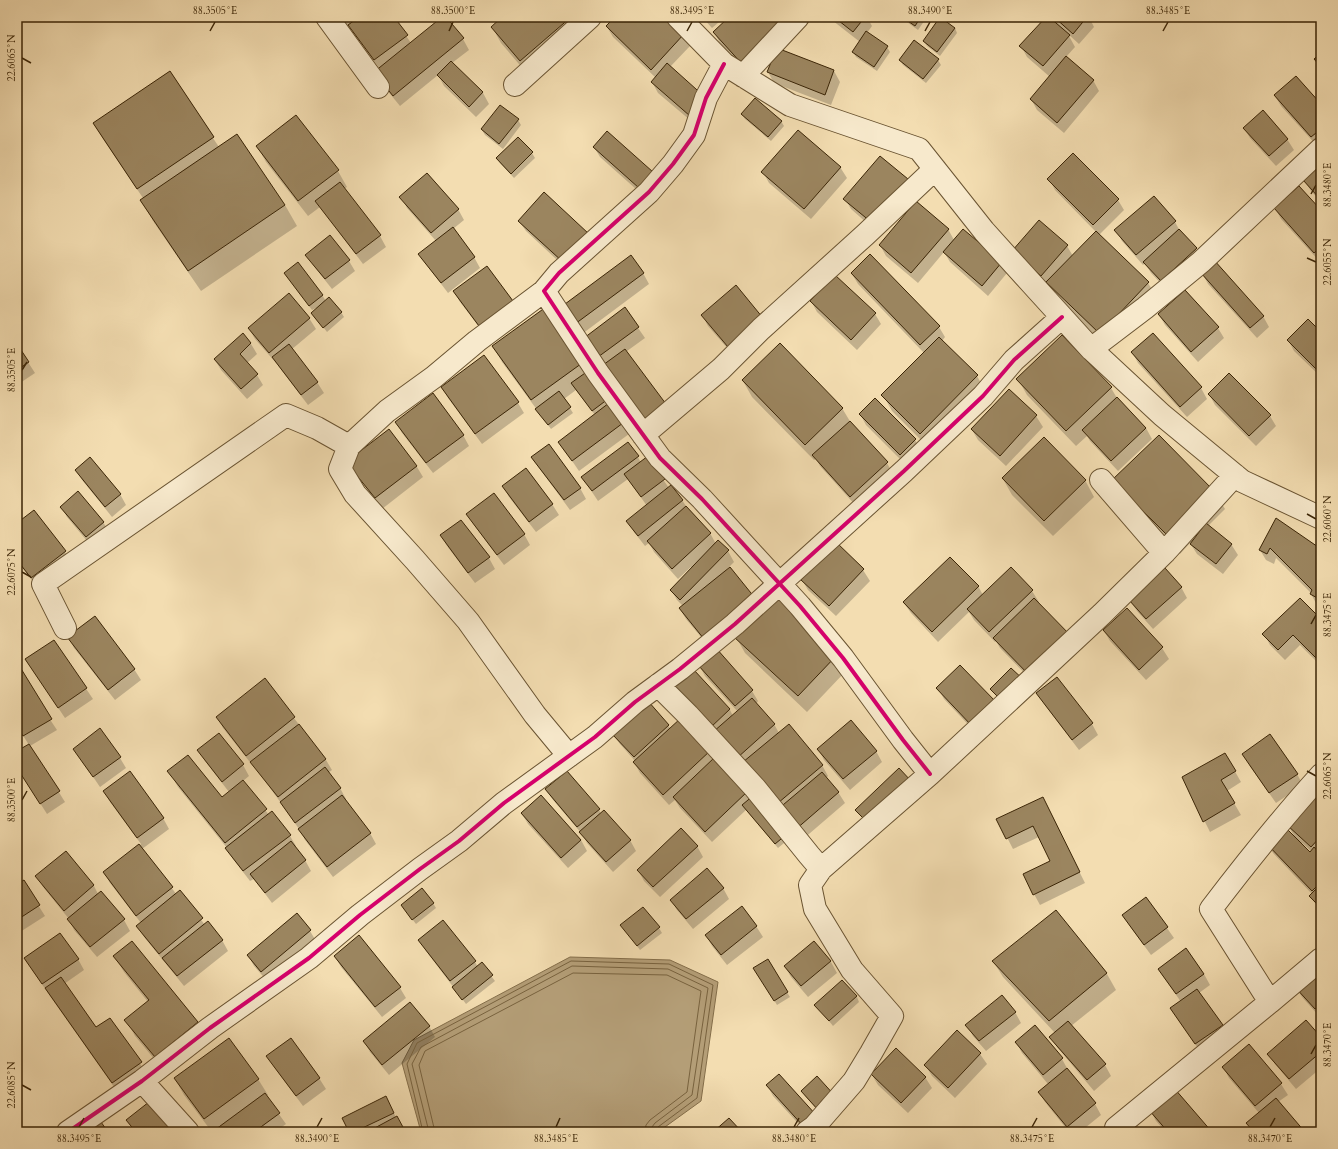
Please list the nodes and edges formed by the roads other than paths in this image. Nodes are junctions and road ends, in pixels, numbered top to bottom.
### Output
1 (327, 17) edge
2 (590, 17) edge
3 (678, 17) edge
4 (798, 17) edge
5 (724, 64) junction
6 (743, 76) junction
7 (515, 85) dead end
8 (378, 87) dead end
9 (1321, 149) edge
10 (935, 169) junction
11 (544, 291) junction
12 (1062, 317) junction
13 (1091, 349) junction
14 (643, 435) junction
15 (350, 446) junction
16 (1235, 475) junction
17 (1101, 480) dead end
18 (1321, 518) edge
19 (1164, 553) junction
20 (779, 584) junction
21 (65, 628) dead end
22 (658, 685) junction
23 (570, 756) junction
24 (930, 774) junction
25 (1321, 775) edge
26 (821, 869) junction
27 (1321, 959) edge
28 (1270, 1002) junction
29 (142, 1081) junction
30 (68, 1132) edge
31 (188, 1132) edge
32 (808, 1132) edge
33 (1116, 1132) edge

1 - 8 street
2 - 7 street
3 - 5 street
4 - 6 street
5 - 6 street
5 - 11 street
6 - 10 street
9 - 13 street
10 - 12 street
10 - 14 street
11 - 14 street
11 - 15 street
12 - 13 street
12 - 20 street
13 - 16 street
14 - 20 street
15 - 21 street
15 - 23 street
16 - 18 street
16 - 19 street
17 - 19 street
19 - 24 street
20 - 22 street
20 - 24 street
22 - 23 street
22 - 26 street
23 - 29 street
24 - 26 street
25 - 28 street
26 - 32 street
27 - 28 street
28 - 33 street
29 - 30 street
29 - 31 street

